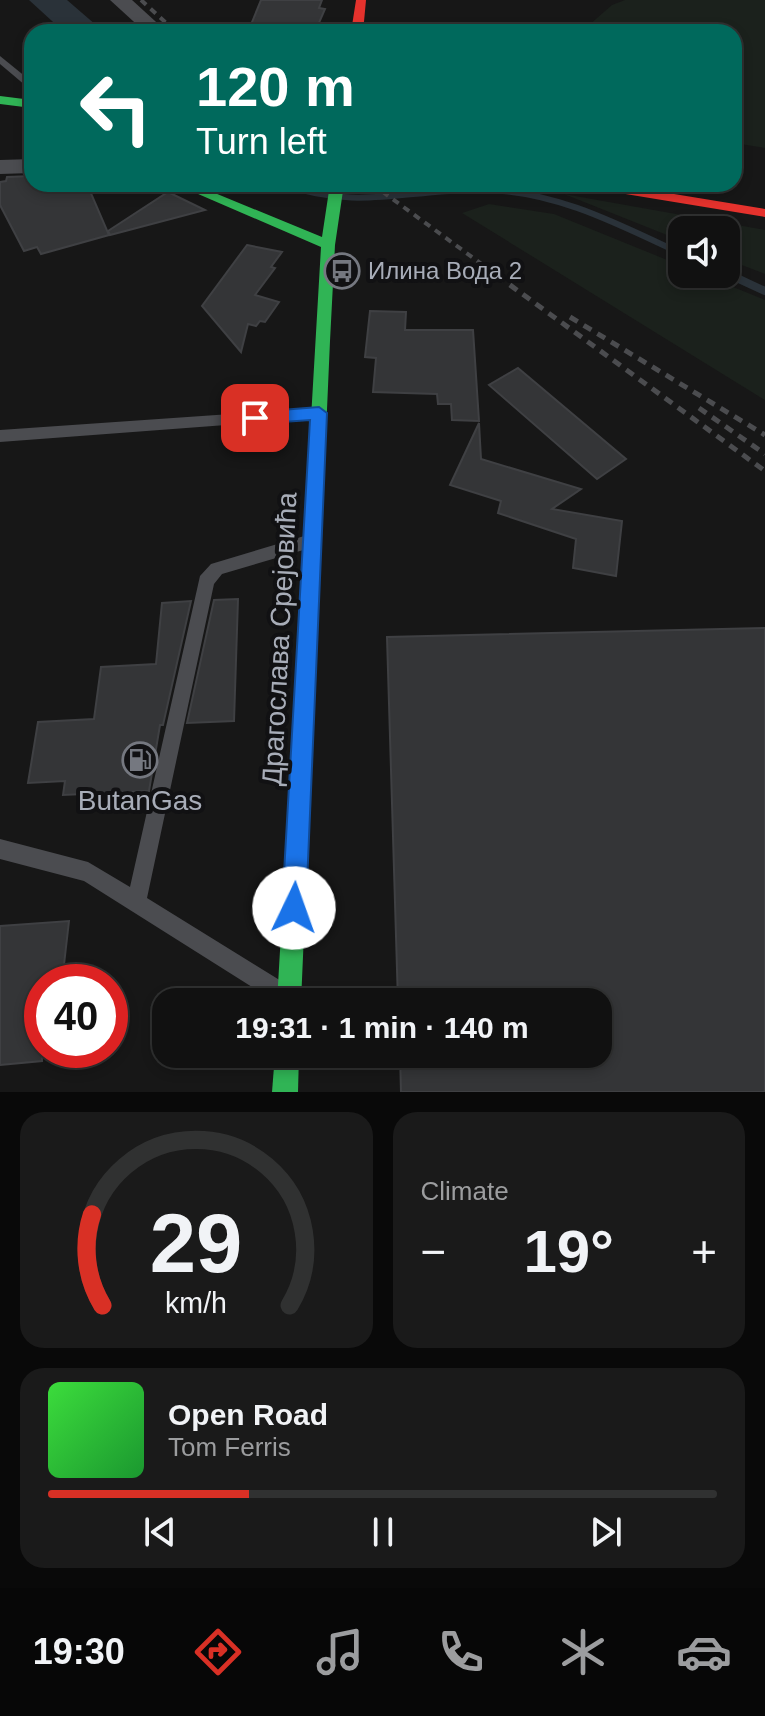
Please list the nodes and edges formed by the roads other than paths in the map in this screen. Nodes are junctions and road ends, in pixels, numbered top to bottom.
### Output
1 (120, 0) edge
2 (361, 0) edge
3 (148, 24) edge
4 (358, 24) edge
5 (0, 59) edge
6 (24, 81) edge
7 (0, 100) edge
8 (24, 103) edge
9 (24, 166) edge
10 (0, 167) edge
11 (201, 192) edge
12 (638, 192) edge
13 (739, 192) edge
14 (335, 196) edge
15 (765, 196) edge
16 (765, 213) edge
17 (328, 245) junction
18 (319, 413) junction
19 (0, 436) edge
20 (312, 541) junction
21 (0, 849) edge
22 (136, 903) junction
23 (269, 988) edge
24 (290, 988) edge
25 (286, 1068) edge
26 (285, 1092) edge

1 - 3 street
2 - 4 street
5 - 6 lane
7 - 8 street
9 - 10 street
11 - 17 street
12 - 16 street
13 - 15 street
14 - 17 street, Драгослава Срејовића
17 - 18 street, Драгослава Срејовића
18 - 19 lane
18 - 20 street, Драгослава Срејовића
20 - 22 lane
20 - 24 street, Драгослава Срејовића
21 - 22 lane
22 - 23 lane
25 - 26 street

